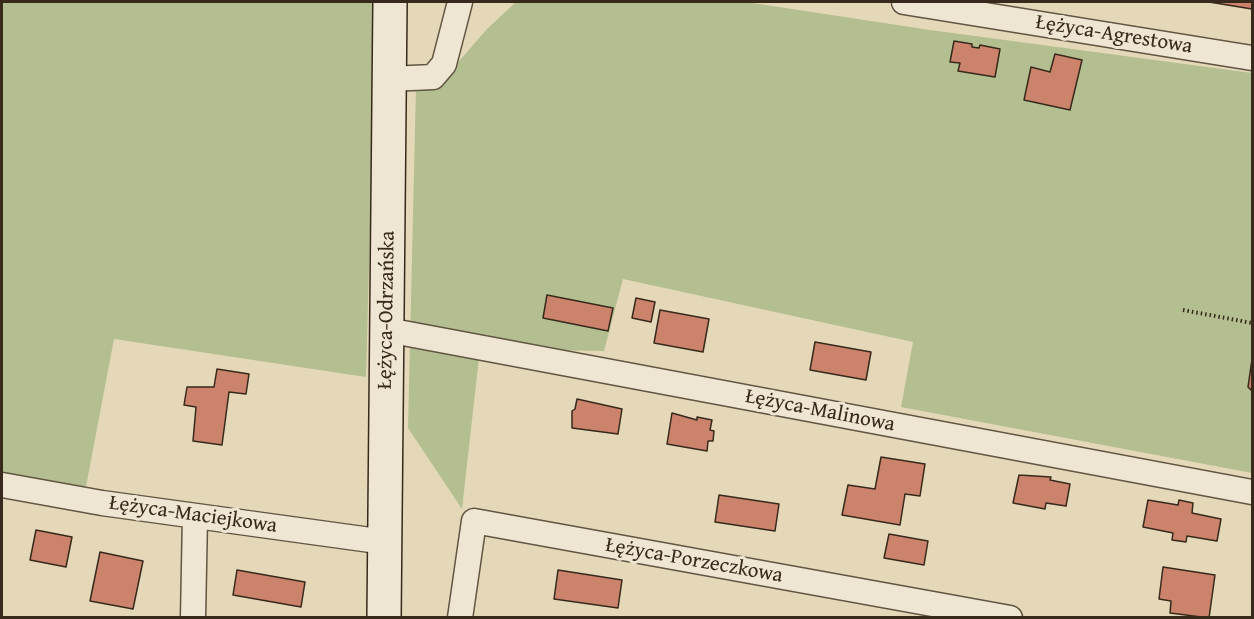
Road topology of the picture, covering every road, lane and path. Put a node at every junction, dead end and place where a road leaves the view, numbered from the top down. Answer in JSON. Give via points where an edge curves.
{"nodes":[{"id":1,"x":390,"y":2,"type":"edge"},
{"id":2,"x":460,"y":2,"type":"edge"},
{"id":3,"x":904,"y":2,"type":"edge"},
{"id":4,"x":1252,"y":58,"type":"edge"},
{"id":5,"x":389,"y":79,"type":"junction"},
{"id":6,"x":1183,"y":310,"type":"dead end"},
{"id":7,"x":1252,"y":323,"type":"edge"},
{"id":8,"x":387,"y":330,"type":"junction"},
{"id":9,"x":2,"y":484,"type":"edge"},
{"id":10,"x":1252,"y":492,"type":"edge"},
{"id":11,"x":195,"y":516,"type":"junction"},
{"id":12,"x":385,"y":542,"type":"junction"},
{"id":13,"x":193,"y":618,"type":"edge"},
{"id":14,"x":384,"y":618,"type":"edge"},
{"id":15,"x":460,"y":618,"type":"edge"},
{"id":16,"x":1010,"y":618,"type":"edge"}],
"edges":[{"from":1,"to":5,"type":"main road","name":"Łężyca-Odrzańska"},
{"from":2,"to":5,"type":"street","via":[[444,64],[434,77]]},
{"from":3,"to":4,"type":"street","name":"Łężyca-Agrestowa"},
{"from":5,"to":8,"type":"main road","name":"Łężyca-Odrzańska"},
{"from":6,"to":7,"type":"path"},
{"from":8,"to":10,"type":"street","name":"Łężyca-Malinowa"},
{"from":8,"to":12,"type":"main road","name":"Łężyca-Odrzańska"},
{"from":9,"to":11,"type":"street","name":"Łężyca-Maciejkowa"},
{"from":11,"to":12,"type":"street","name":"Łężyca-Maciejkowa"},
{"from":11,"to":13,"type":"street"},
{"from":12,"to":14,"type":"main road","name":"Łężyca-Odrzańska"},
{"from":15,"to":16,"type":"street","name":"Łężyca-Porzeczkowa","via":[[474,521]]}]}
